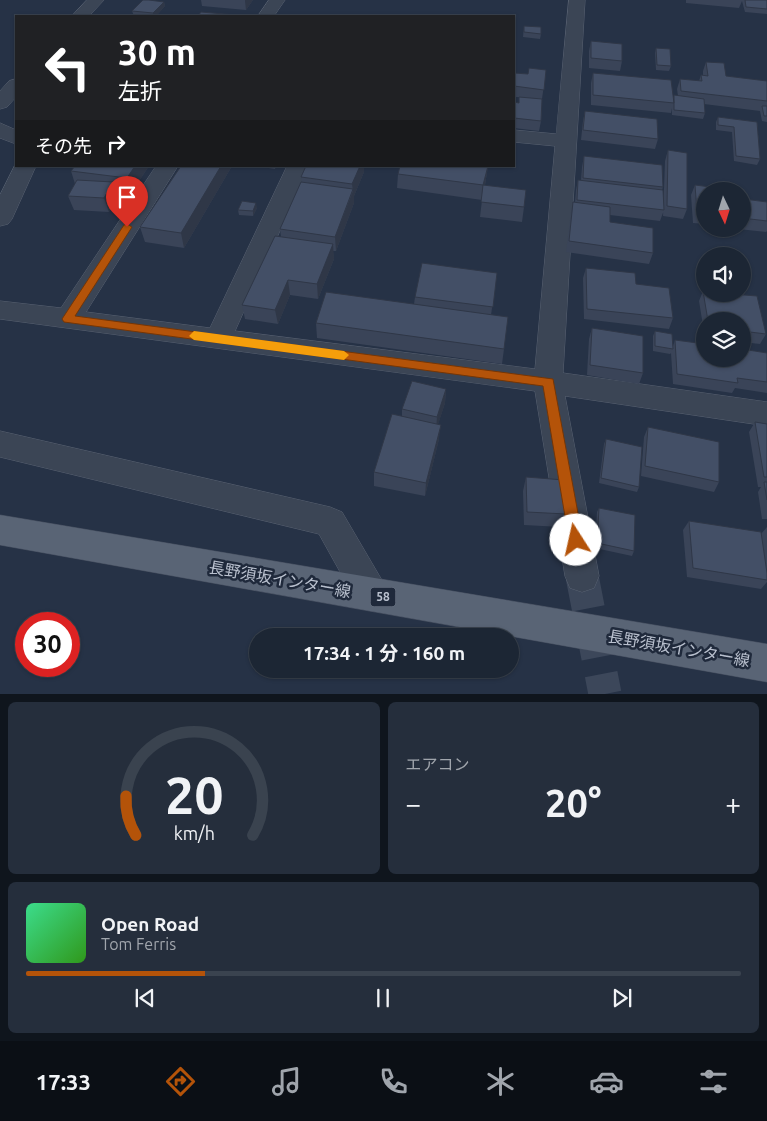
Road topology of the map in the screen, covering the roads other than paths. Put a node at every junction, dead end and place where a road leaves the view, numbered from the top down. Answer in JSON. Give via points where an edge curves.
{"nodes":[{"id":1,"x":96,"y":0,"type":"edge"},
{"id":2,"x":277,"y":0,"type":"edge"},
{"id":3,"x":577,"y":0,"type":"edge"},
{"id":4,"x":81,"y":15,"type":"edge"},
{"id":5,"x":267,"y":15,"type":"edge"},
{"id":6,"x":15,"y":85,"type":"edge"},
{"id":7,"x":0,"y":103,"type":"edge"},
{"id":8,"x":0,"y":129,"type":"edge"},
{"id":9,"x":515,"y":136,"type":"edge"},
{"id":10,"x":15,"y":137,"type":"edge"},
{"id":11,"x":566,"y":141,"type":"junction"},
{"id":12,"x":25,"y":167,"type":"edge"},
{"id":13,"x":166,"y":167,"type":"edge"},
{"id":14,"x":298,"y":167,"type":"edge"},
{"id":15,"x":0,"y":219,"type":"edge"},
{"id":16,"x":0,"y":310,"type":"edge"},
{"id":17,"x":68,"y":319,"type":"junction"},
{"id":18,"x":218,"y":339,"type":"junction"},
{"id":19,"x":548,"y":382,"type":"junction"},
{"id":20,"x":767,"y":414,"type":"edge"},
{"id":21,"x":0,"y":444,"type":"edge"},
{"id":22,"x":0,"y":530,"type":"edge"},
{"id":23,"x":582,"y":576,"type":"tunnel mouth"},
{"id":24,"x":371,"y":594,"type":"junction"},
{"id":25,"x":767,"y":663,"type":"edge"}],
"edges":[{"from":1,"to":4,"type":"street"},
{"from":2,"to":5,"type":"street"},
{"from":3,"to":11,"type":"street"},
{"from":6,"to":7,"type":"street"},
{"from":8,"to":10,"type":"street"},
{"from":9,"to":11,"type":"street"},
{"from":11,"to":19,"type":"street"},
{"from":12,"to":15,"type":"street"},
{"from":13,"to":17,"type":"street"},
{"from":14,"to":18,"type":"street"},
{"from":16,"to":17,"type":"street"},
{"from":17,"to":18,"type":"street"},
{"from":18,"to":19,"type":"street"},
{"from":19,"to":20,"type":"street"},
{"from":19,"to":23,"type":"street"},
{"from":21,"to":24,"type":"street","via":[[330,522]]},
{"from":22,"to":24,"type":"main road","name":"長野須坂インター線","number":"58"},
{"from":24,"to":25,"type":"main road","name":"長野須坂インター線","number":"58"}]}
